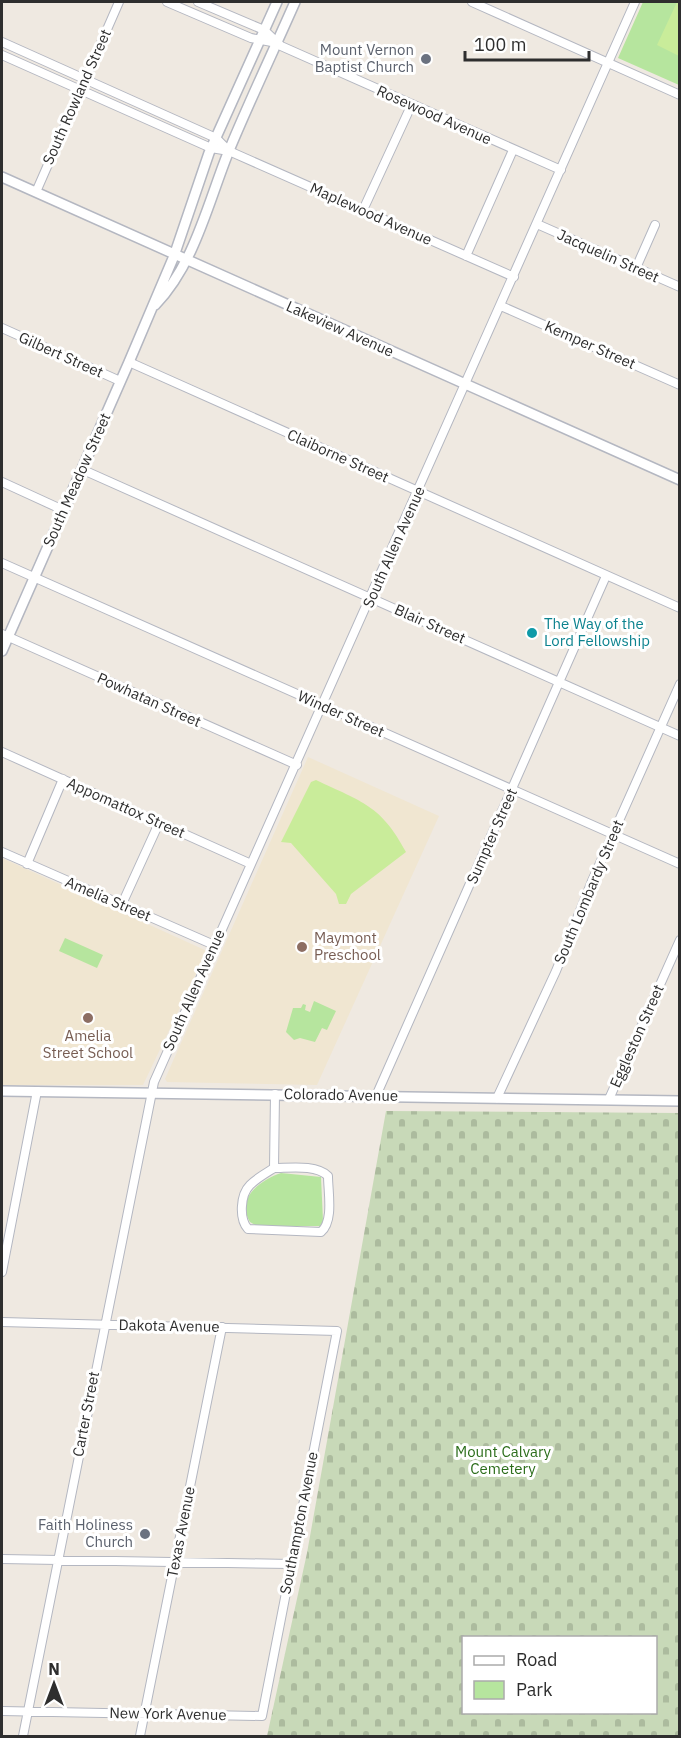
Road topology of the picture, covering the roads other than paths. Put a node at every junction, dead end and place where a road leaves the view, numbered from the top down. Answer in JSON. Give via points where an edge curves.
{"nodes":[{"id":1,"x":119,"y":2,"type":"edge"},
{"id":2,"x":167,"y":2,"type":"edge"},
{"id":3,"x":198,"y":2,"type":"edge"},
{"id":4,"x":277,"y":2,"type":"edge"},
{"id":5,"x":295,"y":2,"type":"edge"},
{"id":6,"x":472,"y":2,"type":"edge"},
{"id":7,"x":635,"y":2,"type":"edge"},
{"id":8,"x":264,"y":30,"type":"junction"},
{"id":9,"x":259,"y":40,"type":"junction"},
{"id":10,"x":2,"y":42,"type":"edge"},
{"id":11,"x":277,"y":43,"type":"junction"},
{"id":12,"x":2,"y":55,"type":"edge"},
{"id":13,"x":608,"y":63,"type":"junction"},
{"id":14,"x":85,"y":79,"type":"junction"},
{"id":15,"x":80,"y":90,"type":"junction"},
{"id":16,"x":680,"y":95,"type":"edge"},
{"id":17,"x":411,"y":106,"type":"junction"},
{"id":18,"x":216,"y":138,"type":"junction"},
{"id":19,"x":211,"y":148,"type":"junction"},
{"id":20,"x":513,"y":150,"type":"junction"},
{"id":21,"x":229,"y":151,"type":"junction"},
{"id":22,"x":561,"y":170,"type":"junction"},
{"id":23,"x":2,"y":177,"type":"edge"},
{"id":24,"x":36,"y":192,"type":"junction"},
{"id":25,"x":363,"y":210,"type":"junction"},
{"id":26,"x":537,"y":224,"type":"junction"},
{"id":27,"x":655,"y":225,"type":"dead end"},
{"id":28,"x":174,"y":256,"type":"junction"},
{"id":29,"x":466,"y":256,"type":"junction"},
{"id":30,"x":186,"y":261,"type":"junction"},
{"id":31,"x":636,"y":268,"type":"junction"},
{"id":32,"x":514,"y":277,"type":"junction"},
{"id":33,"x":680,"y":287,"type":"edge"},
{"id":34,"x":501,"y":306,"type":"junction"},
{"id":35,"x":151,"y":308,"type":"junction"},
{"id":36,"x":2,"y":328,"type":"edge"},
{"id":37,"x":129,"y":362,"type":"junction"},
{"id":38,"x":120,"y":381,"type":"junction"},
{"id":39,"x":466,"y":385,"type":"junction"},
{"id":40,"x":680,"y":385,"type":"edge"},
{"id":41,"x":81,"y":469,"type":"junction"},
{"id":42,"x":680,"y":480,"type":"edge"},
{"id":43,"x":2,"y":482,"type":"edge"},
{"id":44,"x":419,"y":492,"type":"junction"},
{"id":45,"x":63,"y":510,"type":"junction"},
{"id":46,"x":2,"y":563,"type":"edge"},
{"id":47,"x":606,"y":576,"type":"junction"},
{"id":48,"x":33,"y":578,"type":"junction"},
{"id":49,"x":372,"y":598,"type":"junction"},
{"id":50,"x":680,"y":608,"type":"edge"},
{"id":51,"x":5,"y":635,"type":"edge"},
{"id":52,"x":2,"y":651,"type":"edge"},
{"id":53,"x":560,"y":682,"type":"junction"},
{"id":54,"x":680,"y":684,"type":"edge"},
{"id":55,"x":324,"y":706,"type":"junction"},
{"id":56,"x":661,"y":727,"type":"junction"},
{"id":57,"x":680,"y":736,"type":"edge"},
{"id":58,"x":2,"y":752,"type":"edge"},
{"id":59,"x":297,"y":765,"type":"junction"},
{"id":60,"x":63,"y":779,"type":"junction"},
{"id":61,"x":513,"y":790,"type":"junction"},
{"id":62,"x":159,"y":823,"type":"junction"},
{"id":63,"x":613,"y":834,"type":"junction"},
{"id":64,"x":2,"y":852,"type":"edge"},
{"id":65,"x":27,"y":864,"type":"junction"},
{"id":66,"x":250,"y":864,"type":"junction"},
{"id":67,"x":680,"y":864,"type":"edge"},
{"id":68,"x":122,"y":904,"type":"junction"},
{"id":69,"x":680,"y":940,"type":"edge"},
{"id":70,"x":214,"y":945,"type":"junction"},
{"id":71,"x":2,"y":1091,"type":"edge"},
{"id":72,"x":37,"y":1091,"type":"junction"},
{"id":73,"x":152,"y":1092,"type":"junction"},
{"id":74,"x":275,"y":1094,"type":"junction"},
{"id":75,"x":376,"y":1096,"type":"junction"},
{"id":76,"x":496,"y":1098,"type":"junction"},
{"id":77,"x":609,"y":1099,"type":"junction"},
{"id":78,"x":680,"y":1101,"type":"edge"},
{"id":79,"x":273,"y":1168,"type":"junction"},
{"id":80,"x":4,"y":1249,"type":"edge"},
{"id":81,"x":2,"y":1272,"type":"edge"},
{"id":82,"x":2,"y":1322,"type":"edge"},
{"id":83,"x":104,"y":1324,"type":"junction"},
{"id":84,"x":222,"y":1327,"type":"junction"},
{"id":85,"x":337,"y":1331,"type":"joint"},
{"id":86,"x":2,"y":1559,"type":"edge"},
{"id":87,"x":58,"y":1559,"type":"junction"},
{"id":88,"x":175,"y":1561,"type":"junction"},
{"id":89,"x":290,"y":1564,"type":"junction"},
{"id":90,"x":2,"y":1711,"type":"edge"},
{"id":91,"x":28,"y":1711,"type":"junction"},
{"id":92,"x":145,"y":1714,"type":"junction"},
{"id":93,"x":262,"y":1716,"type":"joint"},
{"id":94,"x":23,"y":1737,"type":"edge"},
{"id":95,"x":140,"y":1737,"type":"edge"}],
"edges":[{"from":1,"to":14,"type":"street","name":"South Rowland Street"},
{"from":2,"to":9,"type":"street","name":"Rosewood Avenue"},
{"from":3,"to":8,"type":"street","name":"Rosewood Avenue"},
{"from":4,"to":8,"type":"street","name":"South Meadow Street"},
{"from":5,"to":11,"type":"street","name":"South Meadow Street"},
{"from":6,"to":13,"type":"street"},
{"from":7,"to":13,"type":"street","name":"South Allen Avenue"},
{"from":8,"to":9,"type":"street","name":"South Meadow Street"},
{"from":8,"to":11,"type":"street","name":"Rosewood Avenue"},
{"from":9,"to":11,"type":"street","name":"Rosewood Avenue"},
{"from":9,"to":18,"type":"street","name":"South Meadow Street"},
{"from":10,"to":14,"type":"street","name":"Maplewood Avenue"},
{"from":11,"to":17,"type":"street","name":"Rosewood Avenue"},
{"from":11,"to":21,"type":"street","name":"South Meadow Street"},
{"from":12,"to":15,"type":"street","name":"Maplewood Avenue"},
{"from":13,"to":16,"type":"street"},
{"from":13,"to":22,"type":"street","name":"South Allen Avenue"},
{"from":14,"to":15,"type":"street","name":"South Rowland Street"},
{"from":14,"to":18,"type":"street","name":"Maplewood Avenue"},
{"from":15,"to":19,"type":"street","name":"Maplewood Avenue"},
{"from":15,"to":24,"type":"street","name":"South Rowland Street"},
{"from":17,"to":20,"type":"street","name":"Rosewood Avenue"},
{"from":17,"to":25,"type":"street"},
{"from":18,"to":19,"type":"street","name":"South Meadow Street"},
{"from":18,"to":21,"type":"street","name":"Maplewood Avenue"},
{"from":19,"to":21,"type":"street","name":"Maplewood Avenue"},
{"from":19,"to":28,"type":"street","name":"South Meadow Street"},
{"from":20,"to":22,"type":"street","name":"Rosewood Avenue"},
{"from":20,"to":29,"type":"street"},
{"from":21,"to":25,"type":"street","name":"Maplewood Avenue"},
{"from":21,"to":30,"type":"street","name":"South Meadow Street"},
{"from":22,"to":26,"type":"street","name":"South Allen Avenue"},
{"from":23,"to":24,"type":"street","name":"Lakeview Avenue"},
{"from":24,"to":28,"type":"street","name":"Lakeview Avenue"},
{"from":25,"to":29,"type":"street","name":"Maplewood Avenue"},
{"from":26,"to":31,"type":"street","name":"Jacquelin Street"},
{"from":26,"to":32,"type":"street","name":"South Allen Avenue"},
{"from":27,"to":31,"type":"street"},
{"from":28,"to":30,"type":"street","name":"Lakeview Avenue"},
{"from":28,"to":35,"type":"street","name":"South Meadow Street"},
{"from":29,"to":32,"type":"street","name":"Maplewood Avenue"},
{"from":30,"to":35,"type":"street","name":"South Meadow Street","via":[[167,293]]},
{"from":30,"to":39,"type":"street","name":"Lakeview Avenue"},
{"from":31,"to":33,"type":"street","name":"Jacquelin Street"},
{"from":32,"to":34,"type":"street","name":"South Allen Avenue"},
{"from":34,"to":39,"type":"street","name":"South Allen Avenue"},
{"from":34,"to":40,"type":"street","name":"Kemper Street"},
{"from":35,"to":37,"type":"street","name":"South Meadow Street"},
{"from":36,"to":38,"type":"street","name":"Gilbert Street"},
{"from":37,"to":38,"type":"street","name":"South Meadow Street"},
{"from":37,"to":44,"type":"street","name":"Claiborne Street"},
{"from":38,"to":41,"type":"street","name":"South Meadow Street"},
{"from":39,"to":42,"type":"street","name":"Lakeview Avenue"},
{"from":39,"to":44,"type":"street","name":"South Allen Avenue"},
{"from":41,"to":45,"type":"street","name":"South Meadow Street"},
{"from":41,"to":49,"type":"street","name":"Blair Street"},
{"from":43,"to":45,"type":"street"},
{"from":44,"to":47,"type":"street","name":"Claiborne Street"},
{"from":44,"to":49,"type":"street","name":"South Allen Avenue"},
{"from":45,"to":48,"type":"street","name":"South Meadow Street"},
{"from":46,"to":48,"type":"street","name":"Winder Street"},
{"from":47,"to":50,"type":"street","name":"Claiborne Street"},
{"from":47,"to":53,"type":"street","name":"Sumpter Street"},
{"from":48,"to":51,"type":"street","name":"South Meadow Street"},
{"from":48,"to":55,"type":"street","name":"Winder Street"},
{"from":49,"to":53,"type":"street","name":"Blair Street"},
{"from":49,"to":55,"type":"street","name":"South Allen Avenue"},
{"from":51,"to":52,"type":"street","name":"South Meadow Street"},
{"from":51,"to":59,"type":"street","name":"Powhatan Street"},
{"from":53,"to":56,"type":"street","name":"Blair Street"},
{"from":53,"to":61,"type":"street","name":"Sumpter Street"},
{"from":54,"to":56,"type":"street","name":"South Lombardy Street"},
{"from":55,"to":59,"type":"street","name":"South Allen Avenue"},
{"from":55,"to":61,"type":"street","name":"Winder Street"},
{"from":56,"to":57,"type":"street","name":"Blair Street"},
{"from":56,"to":63,"type":"street","name":"South Lombardy Street"},
{"from":58,"to":60,"type":"street","name":"Appomattox Street"},
{"from":59,"to":66,"type":"street","name":"South Allen Avenue"},
{"from":60,"to":62,"type":"street","name":"Appomattox Street"},
{"from":60,"to":65,"type":"street"},
{"from":61,"to":63,"type":"street","name":"Winder Street"},
{"from":61,"to":75,"type":"street","name":"Sumpter Street"},
{"from":62,"to":66,"type":"street","name":"Appomattox Street"},
{"from":62,"to":68,"type":"street"},
{"from":63,"to":67,"type":"street","name":"Winder Street"},
{"from":63,"to":76,"type":"street","name":"South Lombardy Street","via":[[556,971]]},
{"from":64,"to":65,"type":"street","name":"Amelia Street"},
{"from":65,"to":68,"type":"street","name":"Amelia Street"},
{"from":66,"to":70,"type":"street","name":"South Allen Avenue"},
{"from":68,"to":70,"type":"street","name":"Amelia Street"},
{"from":69,"to":77,"type":"street","name":"Eggleston Street"},
{"from":70,"to":73,"type":"street","name":"South Allen Avenue"},
{"from":71,"to":72,"type":"street","name":"Colorado Avenue"},
{"from":72,"to":73,"type":"street","name":"Colorado Avenue"},
{"from":72,"to":80,"type":"street"},
{"from":73,"to":74,"type":"street","name":"Colorado Avenue"},
{"from":73,"to":83,"type":"street","name":"Carter Street"},
{"from":74,"to":75,"type":"street","name":"Colorado Avenue"},
{"from":74,"to":79,"type":"street"},
{"from":75,"to":76,"type":"street","name":"Colorado Avenue"},
{"from":76,"to":77,"type":"street","name":"Colorado Avenue"},
{"from":77,"to":78,"type":"street","name":"Colorado Avenue"},
{"from":79,"to":79,"type":"street","via":[[249,1186],[243,1204],[243,1224],[248,1230],[321,1232],[326,1228],[328,1176],[322,1170]]},
{"from":80,"to":81,"type":"street"},
{"from":82,"to":83,"type":"street","name":"Dakota Avenue"},
{"from":83,"to":84,"type":"street","name":"Dakota Avenue"},
{"from":83,"to":87,"type":"street","name":"Carter Street"},
{"from":84,"to":85,"type":"street","name":"Dakota Avenue"},
{"from":84,"to":88,"type":"street","name":"Texas Avenue"},
{"from":85,"to":89,"type":"street","name":"Southampton Avenue"},
{"from":86,"to":87,"type":"street"},
{"from":87,"to":88,"type":"street"},
{"from":87,"to":91,"type":"street","name":"Carter Street"},
{"from":88,"to":89,"type":"street"},
{"from":88,"to":92,"type":"street","name":"Texas Avenue"},
{"from":89,"to":93,"type":"street","name":"Southampton Avenue"},
{"from":90,"to":91,"type":"street","name":"New York Avenue"},
{"from":91,"to":92,"type":"street","name":"New York Avenue"},
{"from":91,"to":94,"type":"street","name":"Carter Street"},
{"from":92,"to":93,"type":"street","name":"New York Avenue"},
{"from":92,"to":95,"type":"street","name":"Texas Avenue"}]}
